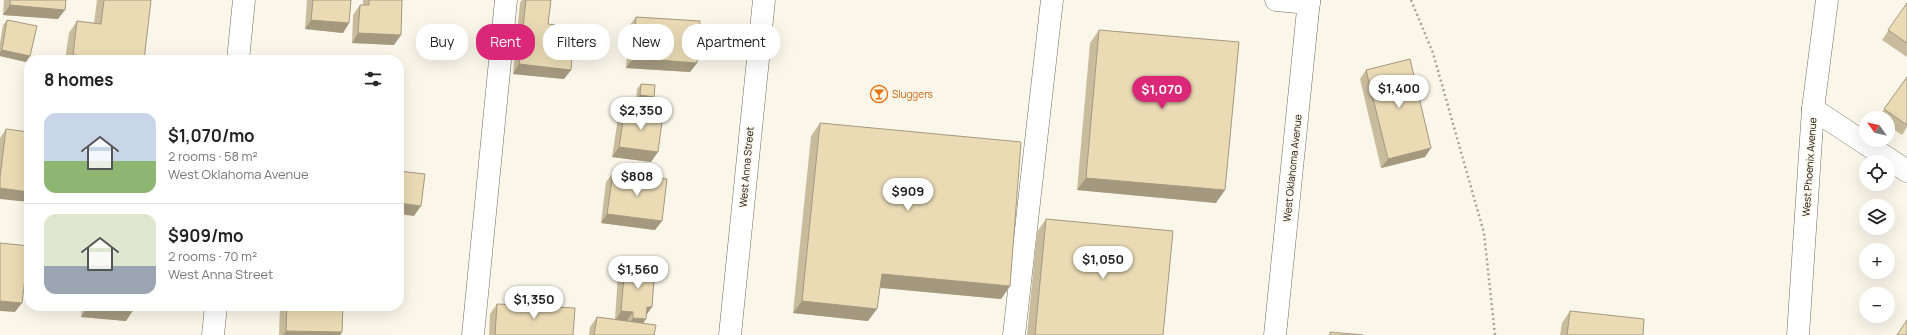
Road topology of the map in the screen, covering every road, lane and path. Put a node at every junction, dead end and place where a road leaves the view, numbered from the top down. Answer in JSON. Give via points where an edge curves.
{"nodes":[{"id":1,"x":244,"y":0,"type":"edge"},
{"id":2,"x":506,"y":0,"type":"edge"},
{"id":3,"x":764,"y":0,"type":"edge"},
{"id":4,"x":1052,"y":0,"type":"edge"},
{"id":5,"x":1276,"y":0,"type":"edge"},
{"id":6,"x":1411,"y":0,"type":"edge"},
{"id":7,"x":1827,"y":0,"type":"edge"},
{"id":8,"x":1309,"y":1,"type":"edge"},
{"id":9,"x":238,"y":55,"type":"edge"},
{"id":10,"x":1813,"y":109,"type":"junction"},
{"id":11,"x":1907,"y":171,"type":"edge"},
{"id":12,"x":215,"y":311,"type":"edge"},
{"id":13,"x":213,"y":335,"type":"edge"},
{"id":14,"x":473,"y":335,"type":"edge"},
{"id":15,"x":730,"y":335,"type":"edge"},
{"id":16,"x":1014,"y":335,"type":"edge"},
{"id":17,"x":1275,"y":335,"type":"edge"},
{"id":18,"x":1495,"y":335,"type":"edge"},
{"id":19,"x":1798,"y":335,"type":"edge"}],
"edges":[{"from":1,"to":9,"type":"street"},
{"from":2,"to":14,"type":"street"},
{"from":3,"to":15,"type":"street","name":"West Anna Street"},
{"from":4,"to":16,"type":"street"},
{"from":5,"to":8,"type":"street"},
{"from":6,"to":18,"type":"path","via":[[1433,53],[1484,233]]},
{"from":7,"to":10,"type":"street","name":"West Phoenix Avenue"},
{"from":8,"to":17,"type":"street","name":"West Oklahoma Avenue"},
{"from":10,"to":11,"type":"street"},
{"from":10,"to":19,"type":"street","name":"West Phoenix Avenue"},
{"from":12,"to":13,"type":"street"}]}
